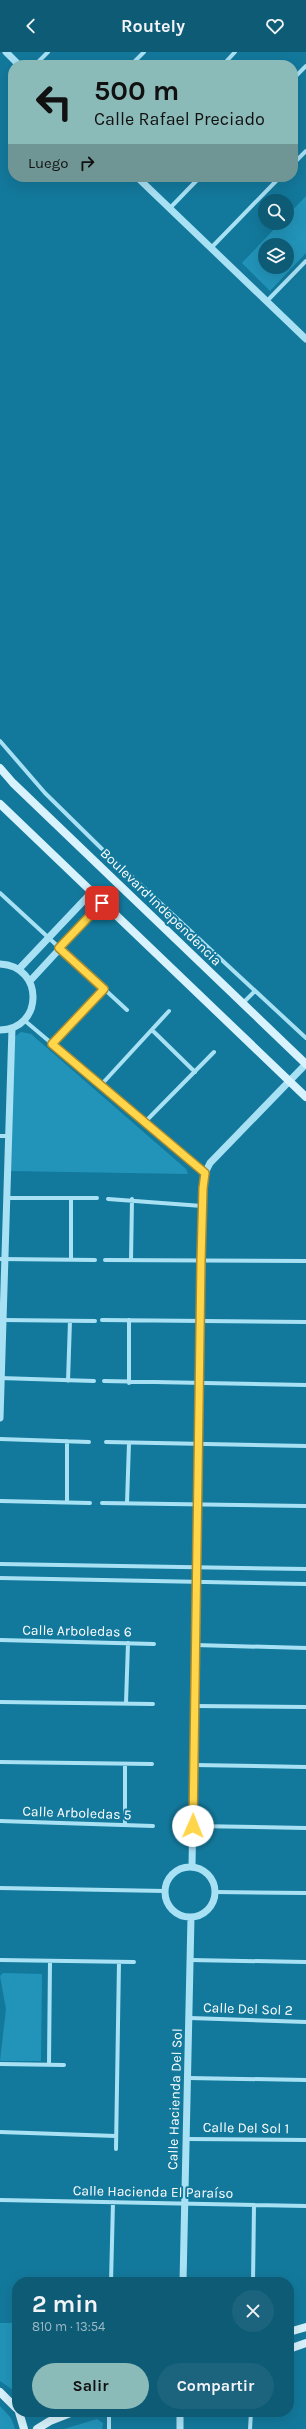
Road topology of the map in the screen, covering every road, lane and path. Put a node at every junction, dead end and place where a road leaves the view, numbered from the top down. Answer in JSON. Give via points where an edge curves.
{"nodes":[{"id":1,"x":6,"y":52,"type":"edge"},
{"id":2,"x":48,"y":52,"type":"edge"},
{"id":3,"x":144,"y":52,"type":"edge"},
{"id":4,"x":235,"y":52,"type":"edge"},
{"id":5,"x":14,"y":60,"type":"edge"},
{"id":6,"x":40,"y":60,"type":"edge"},
{"id":7,"x":136,"y":60,"type":"edge"},
{"id":8,"x":228,"y":60,"type":"edge"},
{"id":9,"x":306,"y":66,"type":"edge"},
{"id":10,"x":298,"y":74,"type":"edge"},
{"id":11,"x":306,"y":151,"type":"edge"},
{"id":12,"x":298,"y":159,"type":"edge"},
{"id":13,"x":142,"y":182,"type":"edge"},
{"id":14,"x":195,"y":182,"type":"edge"},
{"id":15,"x":275,"y":182,"type":"edge"},
{"id":16,"x":170,"y":208,"type":"junction"},
{"id":17,"x":211,"y":248,"type":"junction"},
{"id":18,"x":306,"y":261,"type":"edge"},
{"id":19,"x":267,"y":301,"type":"junction"},
{"id":20,"x":306,"y":339,"type":"edge"},
{"id":21,"x":0,"y":741,"type":"edge"},
{"id":22,"x":0,"y":768,"type":"edge"},
{"id":23,"x":0,"y":804,"type":"edge"},
{"id":24,"x":91,"y":893,"type":"junction"},
{"id":25,"x":0,"y":894,"type":"edge"},
{"id":26,"x":102,"y":903,"type":"junction"},
{"id":27,"x":48,"y":937,"type":"junction"},
{"id":28,"x":59,"y":948,"type":"junction"},
{"id":29,"x":0,"y":964,"type":"edge"},
{"id":30,"x":19,"y":969,"type":"junction"},
{"id":31,"x":30,"y":981,"type":"junction"},
{"id":32,"x":104,"y":989,"type":"junction"},
{"id":33,"x":255,"y":991,"type":"junction"},
{"id":34,"x":242,"y":1003,"type":"junction"},
{"id":35,"x":127,"y":1010,"type":"dead end"},
{"id":36,"x":169,"y":1011,"type":"dead end"},
{"id":37,"x":24,"y":1020,"type":"junction"},
{"id":38,"x":12,"y":1028,"type":"junction"},
{"id":39,"x":0,"y":1030,"type":"edge"},
{"id":40,"x":152,"y":1030,"type":"junction"},
{"id":41,"x":306,"y":1038,"type":"edge"},
{"id":42,"x":52,"y":1044,"type":"junction"},
{"id":43,"x":214,"y":1052,"type":"dead end"},
{"id":44,"x":306,"y":1064,"type":"edge"},
{"id":45,"x":195,"y":1072,"type":"junction"},
{"id":46,"x":289,"y":1081,"type":"junction"},
{"id":47,"x":101,"y":1085,"type":"junction"},
{"id":48,"x":306,"y":1097,"type":"edge"},
{"id":49,"x":145,"y":1122,"type":"junction"},
{"id":50,"x":0,"y":1136,"type":"edge"},
{"id":51,"x":8,"y":1136,"type":"junction"},
{"id":52,"x":205,"y":1173,"type":"junction"},
{"id":53,"x":6,"y":1198,"type":"junction"},
{"id":54,"x":71,"y":1198,"type":"junction"},
{"id":55,"x":97,"y":1198,"type":"dead end"},
{"id":56,"x":108,"y":1199,"type":"dead end"},
{"id":57,"x":132,"y":1199,"type":"junction"},
{"id":58,"x":202,"y":1206,"type":"junction"},
{"id":59,"x":2,"y":1259,"type":"edge"},
{"id":60,"x":71,"y":1260,"type":"junction"},
{"id":61,"x":96,"y":1260,"type":"dead end"},
{"id":62,"x":105,"y":1260,"type":"dead end"},
{"id":63,"x":131,"y":1260,"type":"junction"},
{"id":64,"x":201,"y":1261,"type":"junction"},
{"id":65,"x":306,"y":1261,"type":"edge"},
{"id":66,"x":3,"y":1320,"type":"junction"},
{"id":67,"x":102,"y":1320,"type":"dead end"},
{"id":68,"x":129,"y":1320,"type":"junction"},
{"id":69,"x":201,"y":1320,"type":"junction"},
{"id":70,"x":70,"y":1321,"type":"junction"},
{"id":71,"x":95,"y":1321,"type":"dead end"},
{"id":72,"x":306,"y":1322,"type":"edge"},
{"id":73,"x":1,"y":1378,"type":"edge"},
{"id":74,"x":68,"y":1381,"type":"junction"},
{"id":75,"x":94,"y":1381,"type":"dead end"},
{"id":76,"x":104,"y":1381,"type":"dead end"},
{"id":77,"x":129,"y":1383,"type":"junction"},
{"id":78,"x":200,"y":1384,"type":"junction"},
{"id":79,"x":306,"y":1385,"type":"edge"},
{"id":80,"x":0,"y":1418,"type":"edge"},
{"id":81,"x":0,"y":1439,"type":"edge"},
{"id":82,"x":67,"y":1441,"type":"junction"},
{"id":83,"x":89,"y":1442,"type":"dead end"},
{"id":84,"x":106,"y":1442,"type":"dead end"},
{"id":85,"x":128,"y":1443,"type":"junction"},
{"id":86,"x":198,"y":1444,"type":"junction"},
{"id":87,"x":306,"y":1446,"type":"edge"},
{"id":88,"x":0,"y":1500,"type":"edge"},
{"id":89,"x":66,"y":1502,"type":"junction"},
{"id":90,"x":90,"y":1503,"type":"dead end"},
{"id":91,"x":102,"y":1503,"type":"dead end"},
{"id":92,"x":127,"y":1503,"type":"junction"},
{"id":93,"x":197,"y":1504,"type":"junction"},
{"id":94,"x":306,"y":1506,"type":"edge"},
{"id":95,"x":0,"y":1564,"type":"edge"},
{"id":96,"x":195,"y":1568,"type":"junction"},
{"id":97,"x":306,"y":1569,"type":"edge"},
{"id":98,"x":0,"y":1578,"type":"edge"},
{"id":99,"x":195,"y":1583,"type":"junction"},
{"id":100,"x":306,"y":1584,"type":"edge"},
{"id":101,"x":0,"y":1640,"type":"edge"},
{"id":102,"x":128,"y":1643,"type":"junction"},
{"id":103,"x":154,"y":1644,"type":"dead end"},
{"id":104,"x":194,"y":1645,"type":"junction"},
{"id":105,"x":306,"y":1648,"type":"edge"},
{"id":106,"x":0,"y":1702,"type":"edge"},
{"id":107,"x":126,"y":1703,"type":"junction"},
{"id":108,"x":153,"y":1704,"type":"dead end"},
{"id":109,"x":194,"y":1706,"type":"junction"},
{"id":110,"x":306,"y":1707,"type":"edge"},
{"id":111,"x":0,"y":1762,"type":"edge"},
{"id":112,"x":125,"y":1764,"type":"junction"},
{"id":113,"x":152,"y":1764,"type":"dead end"},
{"id":114,"x":194,"y":1764,"type":"junction"},
{"id":115,"x":306,"y":1767,"type":"edge"},
{"id":116,"x":0,"y":1821,"type":"edge"},
{"id":117,"x":125,"y":1825,"type":"junction"},
{"id":118,"x":153,"y":1826,"type":"dead end"},
{"id":119,"x":193,"y":1826,"type":"junction"},
{"id":120,"x":306,"y":1828,"type":"edge"},
{"id":121,"x":192,"y":1867,"type":"junction"},
{"id":122,"x":0,"y":1888,"type":"edge"},
{"id":123,"x":165,"y":1891,"type":"junction"},
{"id":124,"x":215,"y":1892,"type":"junction"},
{"id":125,"x":306,"y":1893,"type":"edge"},
{"id":126,"x":191,"y":1917,"type":"junction"},
{"id":127,"x":0,"y":1960,"type":"edge"},
{"id":128,"x":50,"y":1960,"type":"junction"},
{"id":129,"x":190,"y":1960,"type":"junction"},
{"id":130,"x":119,"y":1962,"type":"junction"},
{"id":131,"x":134,"y":1962,"type":"dead end"},
{"id":132,"x":306,"y":1962,"type":"edge"},
{"id":133,"x":190,"y":2018,"type":"junction"},
{"id":134,"x":306,"y":2022,"type":"edge"},
{"id":135,"x":0,"y":2064,"type":"edge"},
{"id":136,"x":49,"y":2064,"type":"junction"},
{"id":137,"x":64,"y":2065,"type":"dead end"},
{"id":138,"x":188,"y":2078,"type":"junction"},
{"id":139,"x":306,"y":2080,"type":"edge"},
{"id":140,"x":0,"y":2132,"type":"edge"},
{"id":141,"x":116,"y":2136,"type":"junction"},
{"id":142,"x":187,"y":2139,"type":"junction"},
{"id":143,"x":306,"y":2140,"type":"edge"},
{"id":144,"x":116,"y":2149,"type":"dead end"},
{"id":145,"x":0,"y":2200,"type":"edge"},
{"id":146,"x":113,"y":2202,"type":"junction"},
{"id":147,"x":185,"y":2203,"type":"junction"},
{"id":148,"x":254,"y":2205,"type":"junction"},
{"id":149,"x":306,"y":2206,"type":"edge"},
{"id":150,"x":111,"y":2277,"type":"edge"},
{"id":151,"x":183,"y":2277,"type":"edge"},
{"id":152,"x":254,"y":2277,"type":"edge"},
{"id":153,"x":306,"y":2327,"type":"edge"},
{"id":154,"x":294,"y":2331,"type":"edge"},
{"id":155,"x":306,"y":2343,"type":"edge"},
{"id":156,"x":294,"y":2347,"type":"edge"},
{"id":157,"x":0,"y":2392,"type":"edge"},
{"id":158,"x":12,"y":2400,"type":"edge"},
{"id":159,"x":20,"y":2417,"type":"edge"},
{"id":160,"x":60,"y":2417,"type":"edge"},
{"id":161,"x":110,"y":2417,"type":"edge"},
{"id":162,"x":180,"y":2417,"type":"edge"},
{"id":163,"x":250,"y":2417,"type":"edge"},
{"id":164,"x":24,"y":2429,"type":"edge"},
{"id":165,"x":37,"y":2429,"type":"edge"},
{"id":166,"x":109,"y":2429,"type":"edge"},
{"id":167,"x":180,"y":2429,"type":"edge"},
{"id":168,"x":250,"y":2429,"type":"edge"}],
"edges":[{"from":1,"to":5,"type":"street"},
{"from":2,"to":6,"type":"street"},
{"from":3,"to":7,"type":"street"},
{"from":4,"to":8,"type":"street"},
{"from":9,"to":10,"type":"street"},
{"from":11,"to":12,"type":"street"},
{"from":13,"to":16,"type":"street"},
{"from":14,"to":16,"type":"street"},
{"from":15,"to":17,"type":"street"},
{"from":16,"to":17,"type":"street"},
{"from":17,"to":19,"type":"street"},
{"from":18,"to":19,"type":"street"},
{"from":19,"to":20,"type":"street"},
{"from":21,"to":33,"type":"street","via":[[56,804]]},
{"from":22,"to":34,"type":"main road","name":"Boulevard Independencia"},
{"from":23,"to":24,"type":"main road"},
{"from":24,"to":26,"type":"main road"},
{"from":24,"to":27,"type":"street"},
{"from":25,"to":27,"type":"street"},
{"from":26,"to":28,"type":"street"},
{"from":26,"to":46,"type":"main road"},
{"from":27,"to":28,"type":"street"},
{"from":27,"to":30,"type":"street"},
{"from":28,"to":31,"type":"street"},
{"from":28,"to":32,"type":"street"},
{"from":29,"to":30,"type":"street"},
{"from":30,"to":31,"type":"street"},
{"from":31,"to":37,"type":"street","via":[[34,998]]},
{"from":32,"to":35,"type":"street"},
{"from":32,"to":42,"type":"street"},
{"from":33,"to":34,"type":"street"},
{"from":33,"to":41,"type":"street"},
{"from":34,"to":44,"type":"main road","name":"Boulevard Independencia"},
{"from":36,"to":40,"type":"street"},
{"from":37,"to":38,"type":"street"},
{"from":37,"to":42,"type":"street"},
{"from":38,"to":39,"type":"street"},
{"from":38,"to":51,"type":"street"},
{"from":40,"to":45,"type":"street"},
{"from":40,"to":47,"type":"street"},
{"from":42,"to":47,"type":"street"},
{"from":43,"to":45,"type":"street"},
{"from":44,"to":46,"type":"street"},
{"from":45,"to":49,"type":"street"},
{"from":46,"to":48,"type":"main road"},
{"from":46,"to":52,"type":"street","via":[[218,1155]]},
{"from":47,"to":49,"type":"street"},
{"from":49,"to":52,"type":"street"},
{"from":50,"to":51,"type":"street"},
{"from":51,"to":53,"type":"street"},
{"from":52,"to":58,"type":"street"},
{"from":53,"to":54,"type":"street"},
{"from":53,"to":59,"type":"street"},
{"from":54,"to":55,"type":"street"},
{"from":54,"to":60,"type":"street"},
{"from":56,"to":57,"type":"street"},
{"from":57,"to":58,"type":"street"},
{"from":57,"to":63,"type":"street"},
{"from":58,"to":64,"type":"street"},
{"from":59,"to":60,"type":"street"},
{"from":59,"to":66,"type":"street"},
{"from":60,"to":61,"type":"street"},
{"from":62,"to":63,"type":"street"},
{"from":63,"to":64,"type":"street"},
{"from":64,"to":65,"type":"street"},
{"from":64,"to":69,"type":"street"},
{"from":66,"to":70,"type":"street"},
{"from":66,"to":73,"type":"street"},
{"from":67,"to":68,"type":"street"},
{"from":68,"to":69,"type":"street"},
{"from":68,"to":77,"type":"street"},
{"from":69,"to":72,"type":"street"},
{"from":69,"to":78,"type":"street"},
{"from":70,"to":71,"type":"street"},
{"from":70,"to":74,"type":"street"},
{"from":73,"to":74,"type":"street"},
{"from":73,"to":80,"type":"street"},
{"from":74,"to":75,"type":"street"},
{"from":76,"to":77,"type":"street"},
{"from":77,"to":78,"type":"street"},
{"from":78,"to":79,"type":"street"},
{"from":78,"to":86,"type":"street"},
{"from":81,"to":82,"type":"street"},
{"from":82,"to":83,"type":"street"},
{"from":82,"to":89,"type":"street"},
{"from":84,"to":85,"type":"street"},
{"from":85,"to":86,"type":"street"},
{"from":85,"to":92,"type":"street"},
{"from":86,"to":87,"type":"street"},
{"from":86,"to":93,"type":"street"},
{"from":88,"to":89,"type":"street"},
{"from":89,"to":90,"type":"street"},
{"from":91,"to":92,"type":"street"},
{"from":92,"to":93,"type":"street"},
{"from":93,"to":94,"type":"street"},
{"from":93,"to":96,"type":"street"},
{"from":95,"to":96,"type":"street"},
{"from":96,"to":97,"type":"street"},
{"from":96,"to":99,"type":"street"},
{"from":98,"to":99,"type":"street"},
{"from":99,"to":100,"type":"street"},
{"from":99,"to":104,"type":"street"},
{"from":101,"to":102,"type":"street","name":"Calle Arboledas 6"},
{"from":102,"to":103,"type":"street","name":"Calle Arboledas 6"},
{"from":102,"to":107,"type":"street"},
{"from":104,"to":105,"type":"street"},
{"from":104,"to":109,"type":"street"},
{"from":106,"to":107,"type":"street"},
{"from":107,"to":108,"type":"street"},
{"from":109,"to":110,"type":"street"},
{"from":109,"to":114,"type":"street"},
{"from":111,"to":112,"type":"street"},
{"from":112,"to":113,"type":"street"},
{"from":112,"to":117,"type":"street"},
{"from":114,"to":115,"type":"street"},
{"from":114,"to":119,"type":"street"},
{"from":116,"to":117,"type":"street","name":"Calle Arboledas 5"},
{"from":117,"to":118,"type":"street","name":"Calle Arboledas 5"},
{"from":119,"to":120,"type":"street"},
{"from":119,"to":121,"type":"street"},
{"from":121,"to":123,"type":"street","via":[[182,1868],[173,1873],[167,1881]]},
{"from":121,"to":124,"type":"street","via":[[208,1875]]},
{"from":122,"to":123,"type":"street"},
{"from":123,"to":126,"type":"street","via":[[166,1901],[172,1910]]},
{"from":124,"to":125,"type":"street"},
{"from":124,"to":126,"type":"street","via":[[208,1909],[200,1915]]},
{"from":126,"to":129,"type":"street","name":"Calle Hacienda Del Sol"},
{"from":127,"to":128,"type":"street"},
{"from":128,"to":130,"type":"street"},
{"from":128,"to":136,"type":"street"},
{"from":129,"to":132,"type":"street"},
{"from":129,"to":133,"type":"street","name":"Calle Hacienda Del Sol"},
{"from":130,"to":131,"type":"street"},
{"from":130,"to":141,"type":"street"},
{"from":133,"to":134,"type":"street","name":"Calle Del Sol 2"},
{"from":133,"to":138,"type":"street","name":"Calle Hacienda Del Sol"},
{"from":135,"to":136,"type":"street"},
{"from":136,"to":137,"type":"street"},
{"from":138,"to":139,"type":"street"},
{"from":138,"to":142,"type":"street","name":"Calle Hacienda Del Sol"},
{"from":140,"to":141,"type":"street"},
{"from":141,"to":144,"type":"street"},
{"from":142,"to":143,"type":"street","name":"Calle Del Sol 1"},
{"from":142,"to":147,"type":"street","name":"Calle Hacienda Del Sol"},
{"from":145,"to":146,"type":"street","name":"Calle Hacienda El Paraíso"},
{"from":146,"to":147,"type":"street","name":"Calle Hacienda El Paraíso"},
{"from":146,"to":150,"type":"street"},
{"from":147,"to":148,"type":"street","name":"Calle Hacienda El Paraíso"},
{"from":147,"to":151,"type":"street","name":"Calle Hacienda Del Sol"},
{"from":148,"to":149,"type":"street","name":"Calle Hacienda El Paraíso"},
{"from":148,"to":152,"type":"street"},
{"from":153,"to":154,"type":"main road"},
{"from":155,"to":156,"type":"main road"},
{"from":157,"to":158,"type":"main road"},
{"from":159,"to":164,"type":"main road"},
{"from":160,"to":165,"type":"main road"},
{"from":161,"to":166,"type":"street"},
{"from":162,"to":167,"type":"street"},
{"from":163,"to":168,"type":"street"}]}
